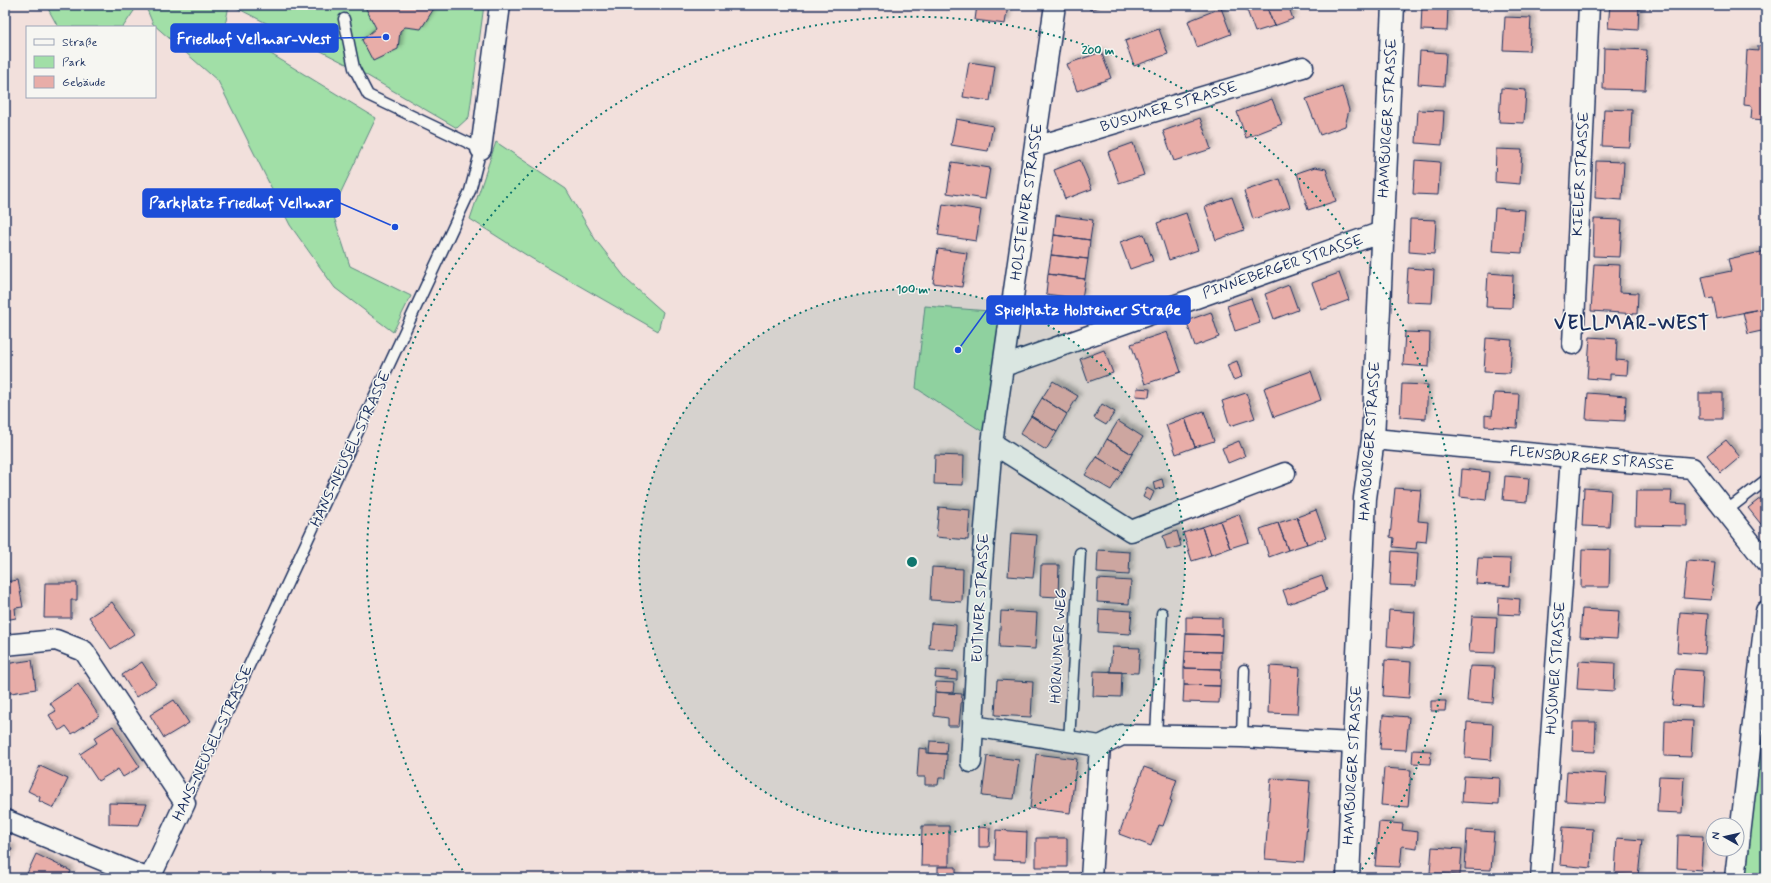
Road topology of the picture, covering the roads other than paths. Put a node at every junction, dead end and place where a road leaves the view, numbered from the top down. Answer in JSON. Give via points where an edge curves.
{"nodes":[{"id":1,"x":500,"y":5,"type":"edge"},
{"id":2,"x":1055,"y":5,"type":"edge"},
{"id":3,"x":1394,"y":5,"type":"edge"},
{"id":4,"x":1589,"y":5,"type":"edge"},
{"id":5,"x":344,"y":19,"type":"dead end"},
{"id":6,"x":1303,"y":67,"type":"dead end"},
{"id":7,"x":1035,"y":147,"type":"junction"},
{"id":8,"x":481,"y":149,"type":"junction"},
{"id":9,"x":1382,"y":232,"type":"junction"},
{"id":10,"x":1573,"y":344,"type":"dead end"},
{"id":11,"x":1004,"y":366,"type":"junction"},
{"id":12,"x":1373,"y":439,"type":"junction"},
{"id":13,"x":992,"y":443,"type":"junction"},
{"id":14,"x":1571,"y":457,"type":"junction"},
{"id":15,"x":989,"y":470,"type":"joint"},
{"id":16,"x":1285,"y":473,"type":"dead end"},
{"id":17,"x":1766,"y":480,"type":"edge"},
{"id":18,"x":1726,"y":511,"type":"junction"},
{"id":19,"x":1080,"y":553,"type":"dead end"},
{"id":20,"x":1766,"y":562,"type":"edge"},
{"id":21,"x":1766,"y":611,"type":"edge"},
{"id":22,"x":1162,"y":613,"type":"dead end"},
{"id":23,"x":5,"y":645,"type":"edge"},
{"id":24,"x":1244,"y":670,"type":"dead end"},
{"id":25,"x":973,"y":726,"type":"junction"},
{"id":26,"x":1156,"y":736,"type":"junction"},
{"id":27,"x":1242,"y":737,"type":"junction"},
{"id":28,"x":1069,"y":741,"type":"junction"},
{"id":29,"x":1353,"y":743,"type":"junction"},
{"id":30,"x":1100,"y":746,"type":"junction"},
{"id":31,"x":971,"y":762,"type":"dead end"},
{"id":32,"x":185,"y":802,"type":"junction"},
{"id":33,"x":5,"y":820,"type":"edge"},
{"id":34,"x":146,"y":878,"type":"edge"},
{"id":35,"x":150,"y":878,"type":"edge"},
{"id":36,"x":1091,"y":878,"type":"edge"},
{"id":37,"x":1348,"y":878,"type":"edge"},
{"id":38,"x":1541,"y":878,"type":"edge"},
{"id":39,"x":1735,"y":878,"type":"edge"}],
"edges":[{"from":1,"to":8,"type":"street","name":"HANS-NEUSEL-STRASSE"},
{"from":2,"to":7,"type":"street","name":"HOLSTEINER STRASSE"},
{"from":3,"to":9,"type":"street","name":"HAMBURGER STRASSE"},
{"from":4,"to":10,"type":"street","name":"KIELER STRASSE"},
{"from":5,"to":8,"type":"lane","via":[[354,68],[368,95]]},
{"from":6,"to":7,"type":"street","name":"BÜSUMER STRASSE"},
{"from":7,"to":11,"type":"street","name":"HOLSTEINER STRASSE"},
{"from":8,"to":32,"type":"lane","name":"HANS-NEUSEL-STRASSE","via":[[464,205]]},
{"from":9,"to":11,"type":"street","name":"PINNEBERGER STRASSE"},
{"from":9,"to":12,"type":"street","name":"HAMBURGER STRASSE"},
{"from":11,"to":13,"type":"street","name":"HOLSTEINER STRASSE"},
{"from":12,"to":14,"type":"street","name":"FLENSBURGER STRASSE"},
{"from":12,"to":29,"type":"street","name":"HAMBURGER STRASSE","via":[[1366,498]]},
{"from":13,"to":15,"type":"street","name":"HOLSTEINER STRASSE"},
{"from":13,"to":16,"type":"street","via":[[1131,531]]},
{"from":14,"to":18,"type":"street","name":"FLENSBURGER STRASSE","via":[[1692,468]]},
{"from":14,"to":38,"type":"street","name":"HUSUMER STRASSE"},
{"from":15,"to":25,"type":"street","name":"EUTINER STRASSE"},
{"from":17,"to":18,"type":"lane"},
{"from":18,"to":20,"type":"street","name":"FLENSBURGER STRASSE"},
{"from":19,"to":28,"type":"lane","name":"HÖRNUMER WEG"},
{"from":21,"to":39,"type":"street"},
{"from":22,"to":26,"type":"lane"},
{"from":23,"to":32,"type":"street","via":[[56,640],[84,650]]},
{"from":24,"to":27,"type":"lane"},
{"from":25,"to":28,"type":"street"},
{"from":25,"to":31,"type":"street","name":"EUTINER STRASSE"},
{"from":26,"to":27,"type":"street"},
{"from":26,"to":30,"type":"street","via":[[1122,735]]},
{"from":27,"to":29,"type":"street"},
{"from":28,"to":30,"type":"street"},
{"from":29,"to":37,"type":"street","name":"HAMBURGER STRASSE"},
{"from":30,"to":36,"type":"street"},
{"from":32,"to":35,"type":"street","name":"HANS-NEUSEL-STRASSE"},
{"from":33,"to":34,"type":"street"}]}
